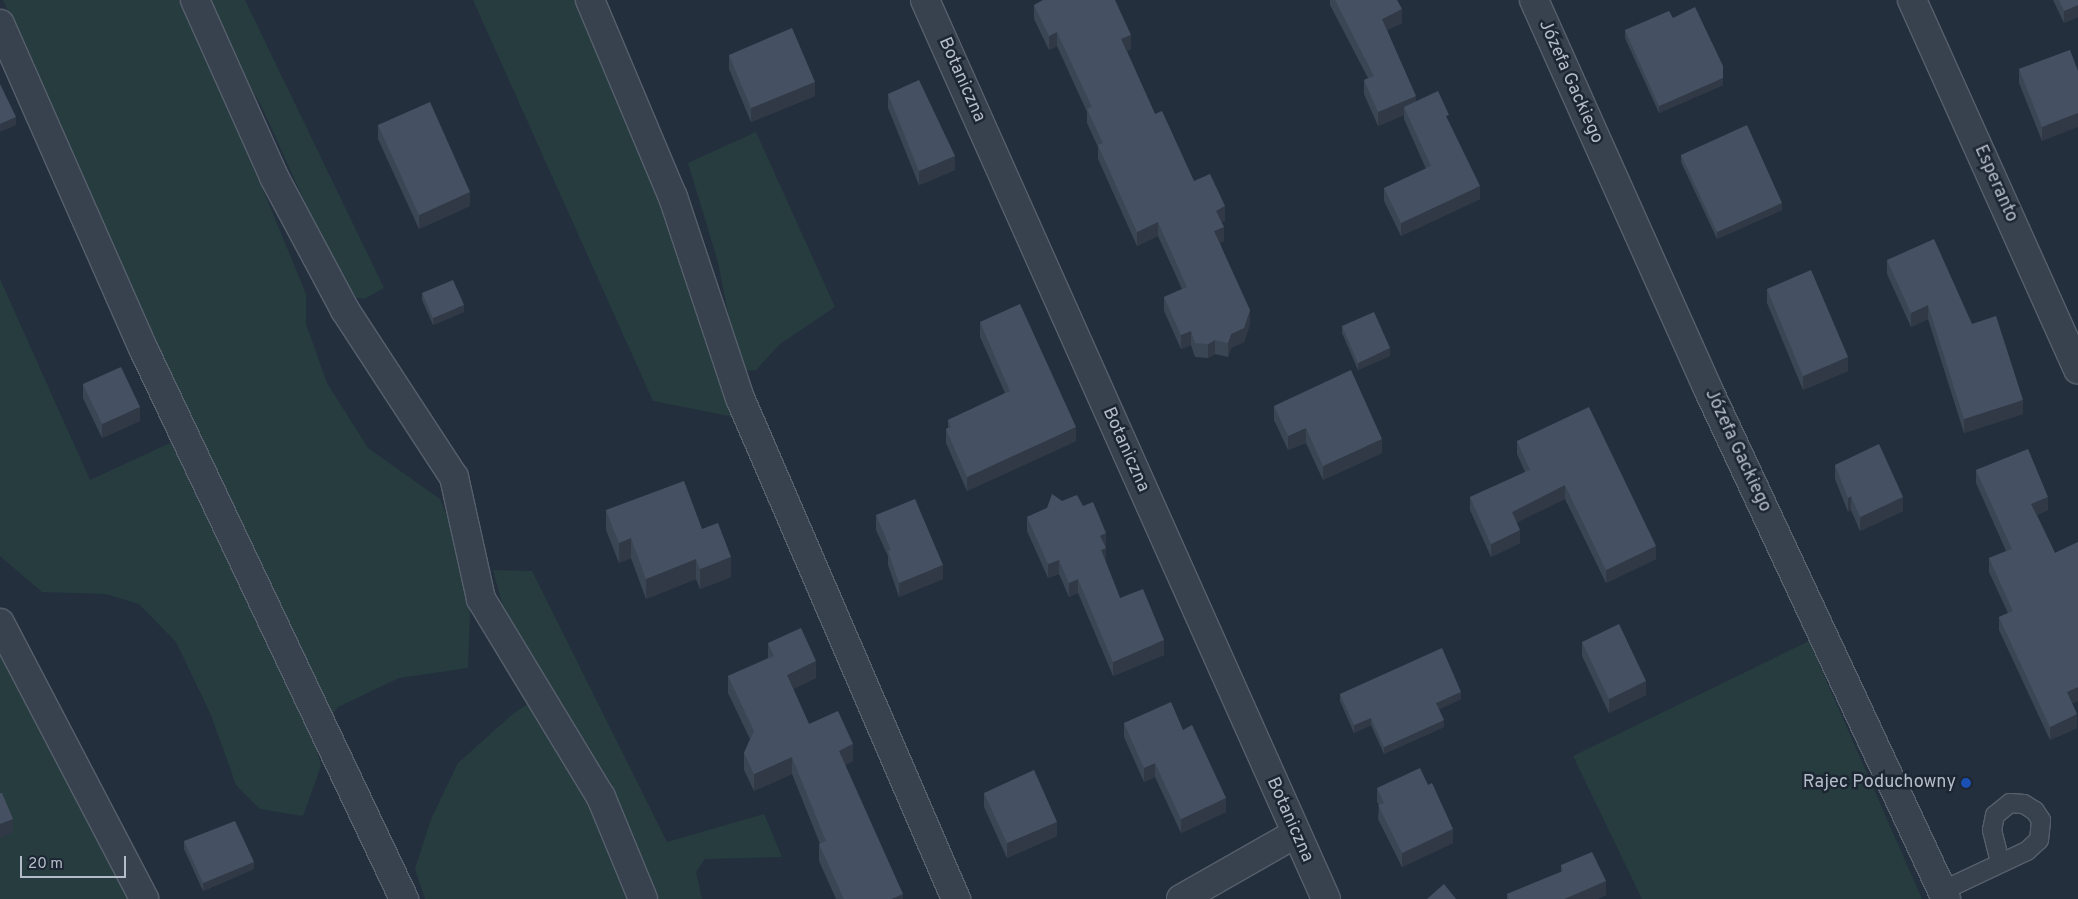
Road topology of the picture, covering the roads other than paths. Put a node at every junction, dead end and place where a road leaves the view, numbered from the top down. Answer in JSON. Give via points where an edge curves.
{"nodes":[{"id":1,"x":195,"y":0,"type":"edge"},
{"id":2,"x":590,"y":0,"type":"edge"},
{"id":3,"x":926,"y":0,"type":"edge"},
{"id":4,"x":1534,"y":0,"type":"edge"},
{"id":5,"x":1912,"y":0,"type":"edge"},
{"id":6,"x":0,"y":24,"type":"edge"},
{"id":7,"x":2078,"y":369,"type":"edge"},
{"id":8,"x":0,"y":623,"type":"edge"},
{"id":9,"x":1295,"y":834,"type":"junction"},
{"id":10,"x":2000,"y":863,"type":"dead end"},
{"id":11,"x":1944,"y":895,"type":"edge"},
{"id":12,"x":144,"y":899,"type":"edge"},
{"id":13,"x":404,"y":899,"type":"edge"},
{"id":14,"x":643,"y":899,"type":"edge"},
{"id":15,"x":956,"y":899,"type":"edge"},
{"id":16,"x":1181,"y":899,"type":"edge"},
{"id":17,"x":1326,"y":899,"type":"edge"}],
"edges":[{"from":1,"to":14,"type":"street","via":[[274,177],[345,310],[454,478],[481,599],[601,797]]},
{"from":2,"to":15,"type":"street","via":[[673,197],[740,398]]},
{"from":3,"to":9,"type":"street","name":"Botaniczna"},
{"from":4,"to":11,"type":"street","name":"Józefa Gackiego","via":[[1712,398]]},
{"from":5,"to":7,"type":"street","name":"Esperanto"},
{"from":6,"to":13,"type":"street","via":[[148,357]]},
{"from":8,"to":12,"type":"street","via":[[16,660]]},
{"from":9,"to":16,"type":"street"},
{"from":9,"to":17,"type":"street","name":"Botaniczna"},
{"from":10,"to":11,"type":"lane"}]}
